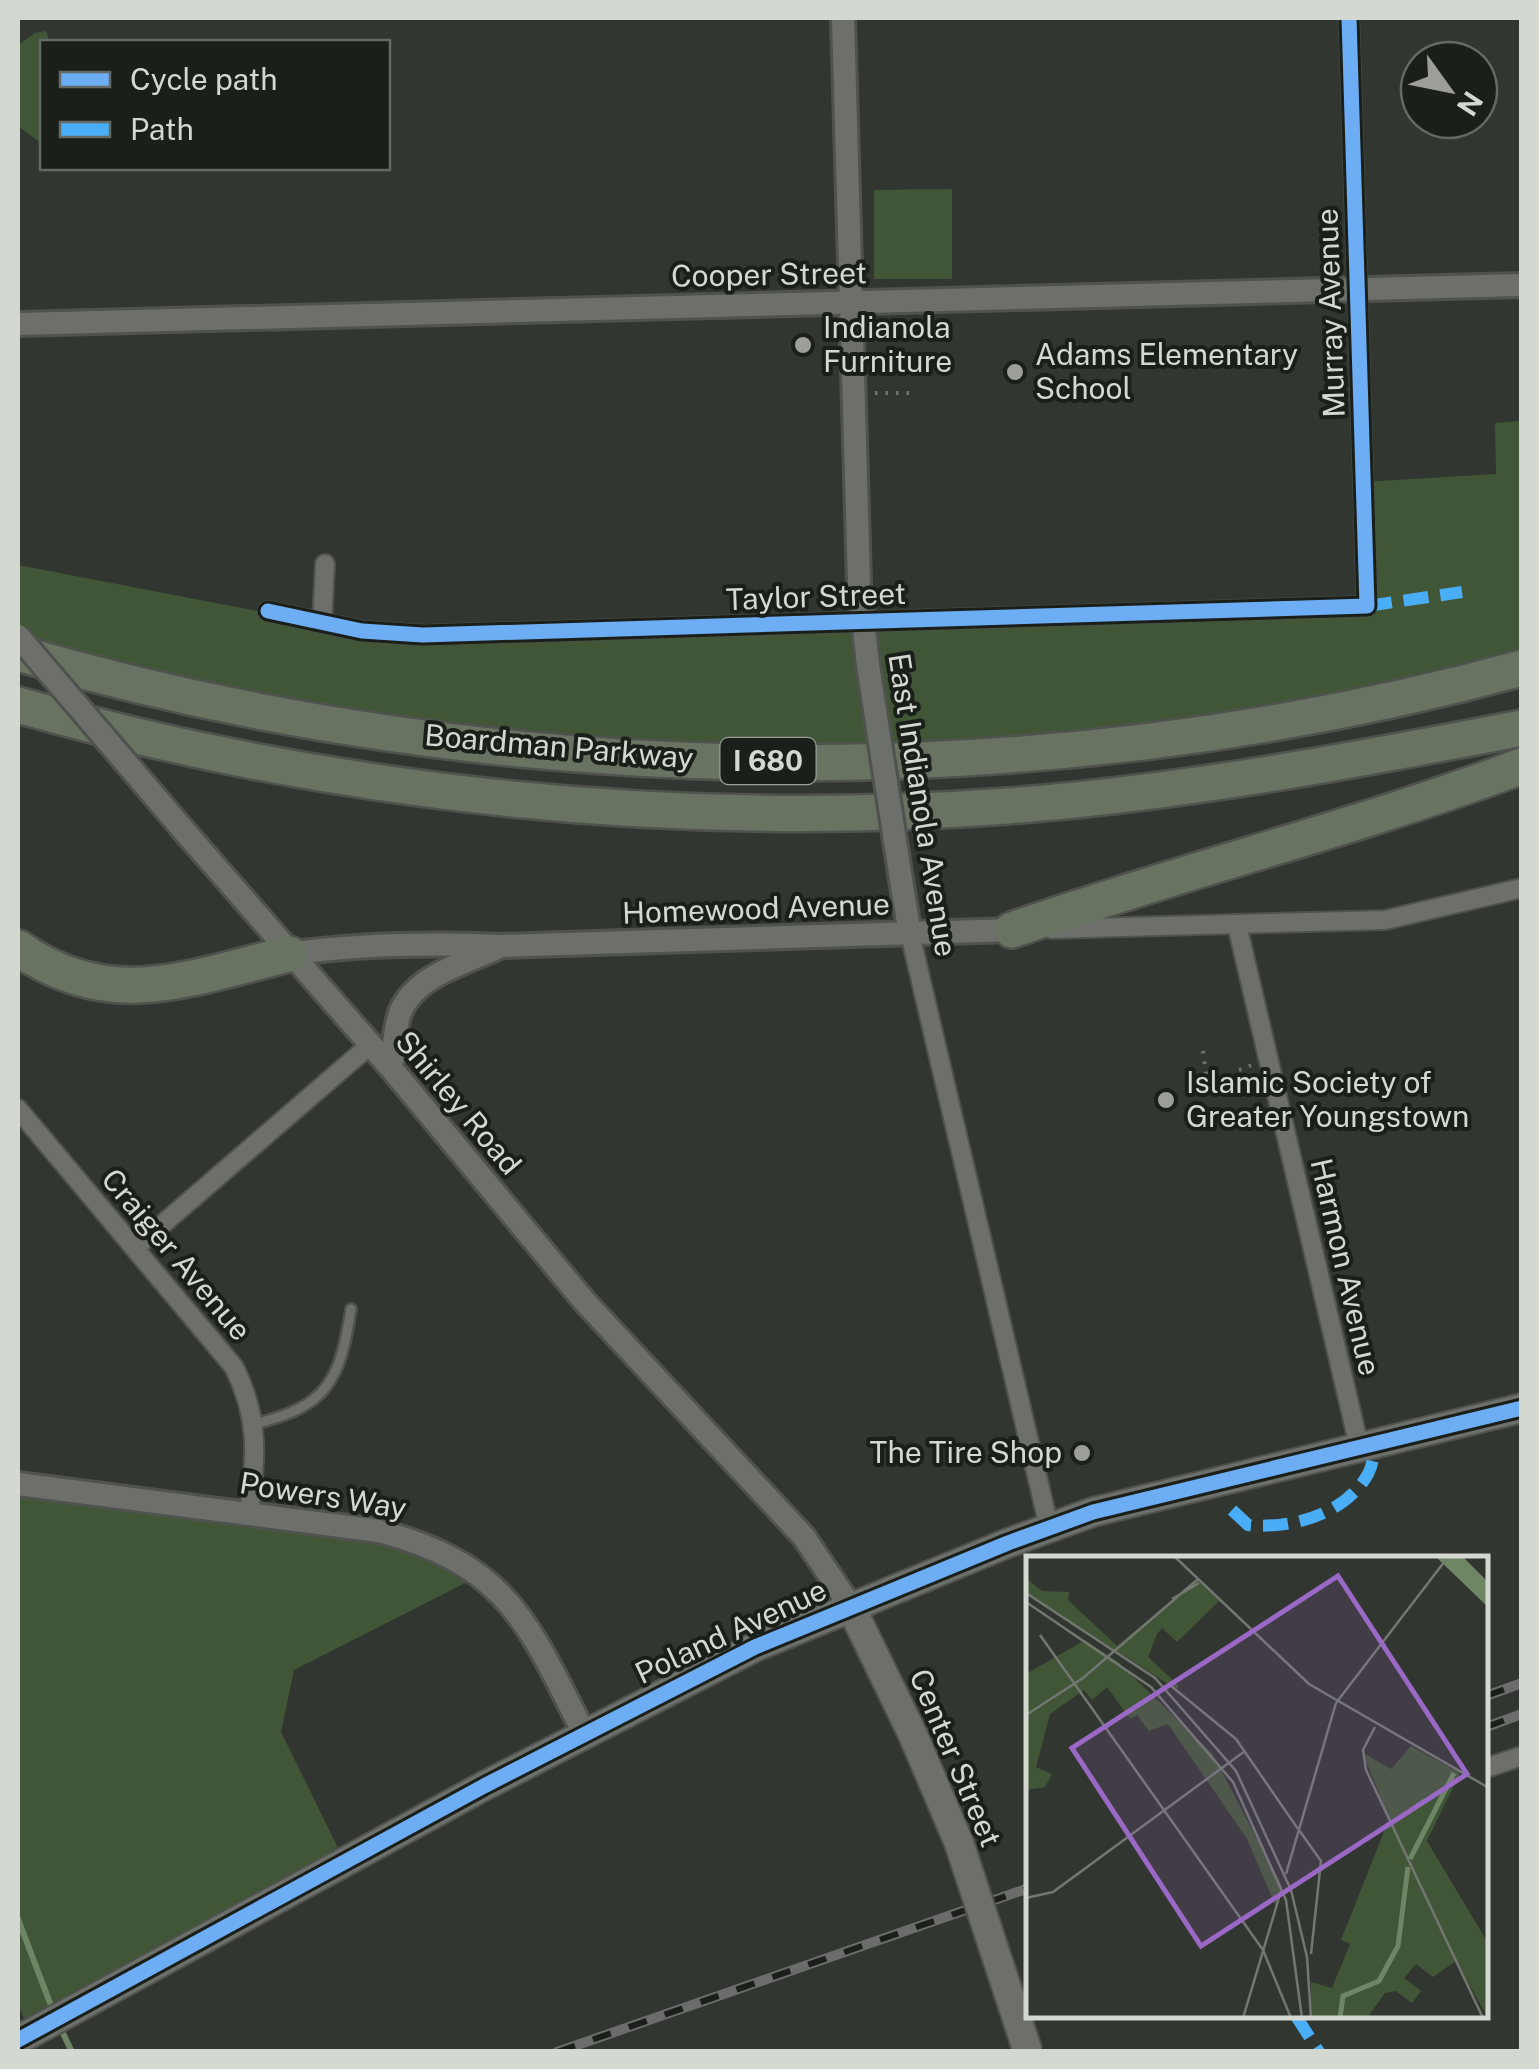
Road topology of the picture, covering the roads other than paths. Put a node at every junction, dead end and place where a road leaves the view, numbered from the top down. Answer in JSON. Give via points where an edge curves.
{"nodes":[{"id":1,"x":842,"y":18,"type":"edge"},
{"id":2,"x":1349,"y":18,"type":"edge"},
{"id":3,"x":1522,"y":285,"type":"edge"},
{"id":4,"x":1358,"y":289,"type":"junction"},
{"id":5,"x":851,"y":302,"type":"junction"},
{"id":6,"x":18,"y":324,"type":"edge"},
{"id":7,"x":325,"y":564,"type":"dead end"},
{"id":8,"x":1367,"y":606,"type":"joint"},
{"id":9,"x":268,"y":611,"type":"dead end"},
{"id":10,"x":863,"y":623,"type":"junction"},
{"id":11,"x":322,"y":624,"type":"junction"},
{"id":12,"x":18,"y":636,"type":"edge"},
{"id":13,"x":18,"y":652,"type":"edge"},
{"id":14,"x":1522,"y":668,"type":"edge"},
{"id":15,"x":18,"y":705,"type":"edge"},
{"id":16,"x":1522,"y":728,"type":"edge"},
{"id":17,"x":1522,"y":766,"type":"edge"},
{"id":18,"x":1522,"y":888,"type":"edge"},
{"id":19,"x":1237,"y":924,"type":"junction"},
{"id":20,"x":1012,"y":930,"type":"junction"},
{"id":21,"x":910,"y":934,"type":"junction"},
{"id":22,"x":501,"y":946,"type":"junction"},
{"id":23,"x":18,"y":948,"type":"edge"},
{"id":24,"x":289,"y":954,"type":"junction"},
{"id":25,"x":370,"y":1045,"type":"junction"},
{"id":26,"x":391,"y":1068,"type":"junction"},
{"id":27,"x":18,"y":1109,"type":"edge"},
{"id":28,"x":136,"y":1248,"type":"junction"},
{"id":29,"x":351,"y":1309,"type":"dead end"},
{"id":30,"x":1522,"y":1408,"type":"edge"},
{"id":31,"x":254,"y":1424,"type":"junction"},
{"id":32,"x":1359,"y":1446,"type":"junction"},
{"id":33,"x":18,"y":1484,"type":"edge"},
{"id":34,"x":249,"y":1513,"type":"junction"},
{"id":35,"x":1049,"y":1526,"type":"junction"},
{"id":36,"x":851,"y":1607,"type":"junction"},
{"id":37,"x":584,"y":1733,"type":"junction"},
{"id":38,"x":1522,"y":1756,"type":"edge"},
{"id":39,"x":1489,"y":1767,"type":"edge"},
{"id":40,"x":18,"y":2040,"type":"edge"},
{"id":41,"x":1028,"y":2052,"type":"edge"}],
"edges":[{"from":1,"to":5,"type":"street","name":"East Indianola Avenue"},
{"from":2,"to":4,"type":"street","name":"Murray Avenue"},
{"from":3,"to":4,"type":"street","name":"Cooper Street"},
{"from":4,"to":5,"type":"street","name":"Cooper Street"},
{"from":4,"to":8,"type":"street","name":"Murray Avenue"},
{"from":5,"to":6,"type":"street","name":"Cooper Street"},
{"from":5,"to":10,"type":"street","name":"East Indianola Avenue"},
{"from":7,"to":11,"type":"street"},
{"from":8,"to":10,"type":"street","name":"Taylor Street"},
{"from":9,"to":11,"type":"street","name":"Taylor Street"},
{"from":10,"to":11,"type":"street","name":"Taylor Street","via":[[423,635]]},
{"from":10,"to":21,"type":"street","name":"East Indianola Avenue","bridge":true},
{"from":12,"to":24,"type":"street","name":"Shirley Road","bridge":true},
{"from":13,"to":14,"type":"highway","name":"Boardman Parkway","number":"I 680","via":[[339,725],[587,754],[785,762],[1128,742],[1323,712]]},
{"from":15,"to":16,"type":"highway","name":"Boardman Parkway","number":"I 680","via":[[260,764],[408,787],[702,812],[833,814],[1114,796]]},
{"from":17,"to":20,"type":"highway","via":[[1428,802]]},
{"from":18,"to":19,"type":"street","name":"Homewood Avenue","via":[[1385,920]]},
{"from":19,"to":20,"type":"street","name":"Homewood Avenue"},
{"from":19,"to":32,"type":"street","name":"Harmon Avenue"},
{"from":20,"to":21,"type":"street","name":"Homewood Avenue"},
{"from":21,"to":22,"type":"street","name":"Homewood Avenue"},
{"from":21,"to":35,"type":"street","name":"East Indianola Avenue"},
{"from":22,"to":24,"type":"street","name":"Homewood Avenue"},
{"from":22,"to":26,"type":"street","via":[[416,990],[399,1015]]},
{"from":23,"to":24,"type":"highway","via":[[65,975],[124,987]]},
{"from":24,"to":25,"type":"street","name":"Shirley Road"},
{"from":25,"to":26,"type":"street","name":"Shirley Road"},
{"from":25,"to":28,"type":"street"},
{"from":26,"to":36,"type":"street","name":"Shirley Road","via":[[585,1302],[804,1537]]},
{"from":27,"to":28,"type":"street","name":"Craiger Avenue"},
{"from":28,"to":31,"type":"street","name":"Craiger Avenue","via":[[234,1367]]},
{"from":29,"to":31,"type":"lane","via":[[330,1384],[291,1415]]},
{"from":30,"to":32,"type":"main road","name":"Poland Avenue"},
{"from":31,"to":34,"type":"street","name":"Craiger Avenue"},
{"from":32,"to":35,"type":"main road","name":"Poland Avenue"},
{"from":33,"to":34,"type":"street","name":"Powers Way"},
{"from":34,"to":37,"type":"street","name":"Powers Way","via":[[379,1531],[458,1560],[514,1609]]},
{"from":35,"to":36,"type":"main road","name":"Poland Avenue"},
{"from":36,"to":37,"type":"main road","name":"Poland Avenue"},
{"from":36,"to":41,"type":"main road","name":"Center Street","bridge":true,"via":[[960,1843]]},
{"from":37,"to":40,"type":"main road","name":"Poland Avenue"},
{"from":38,"to":39,"type":"street"}]}
